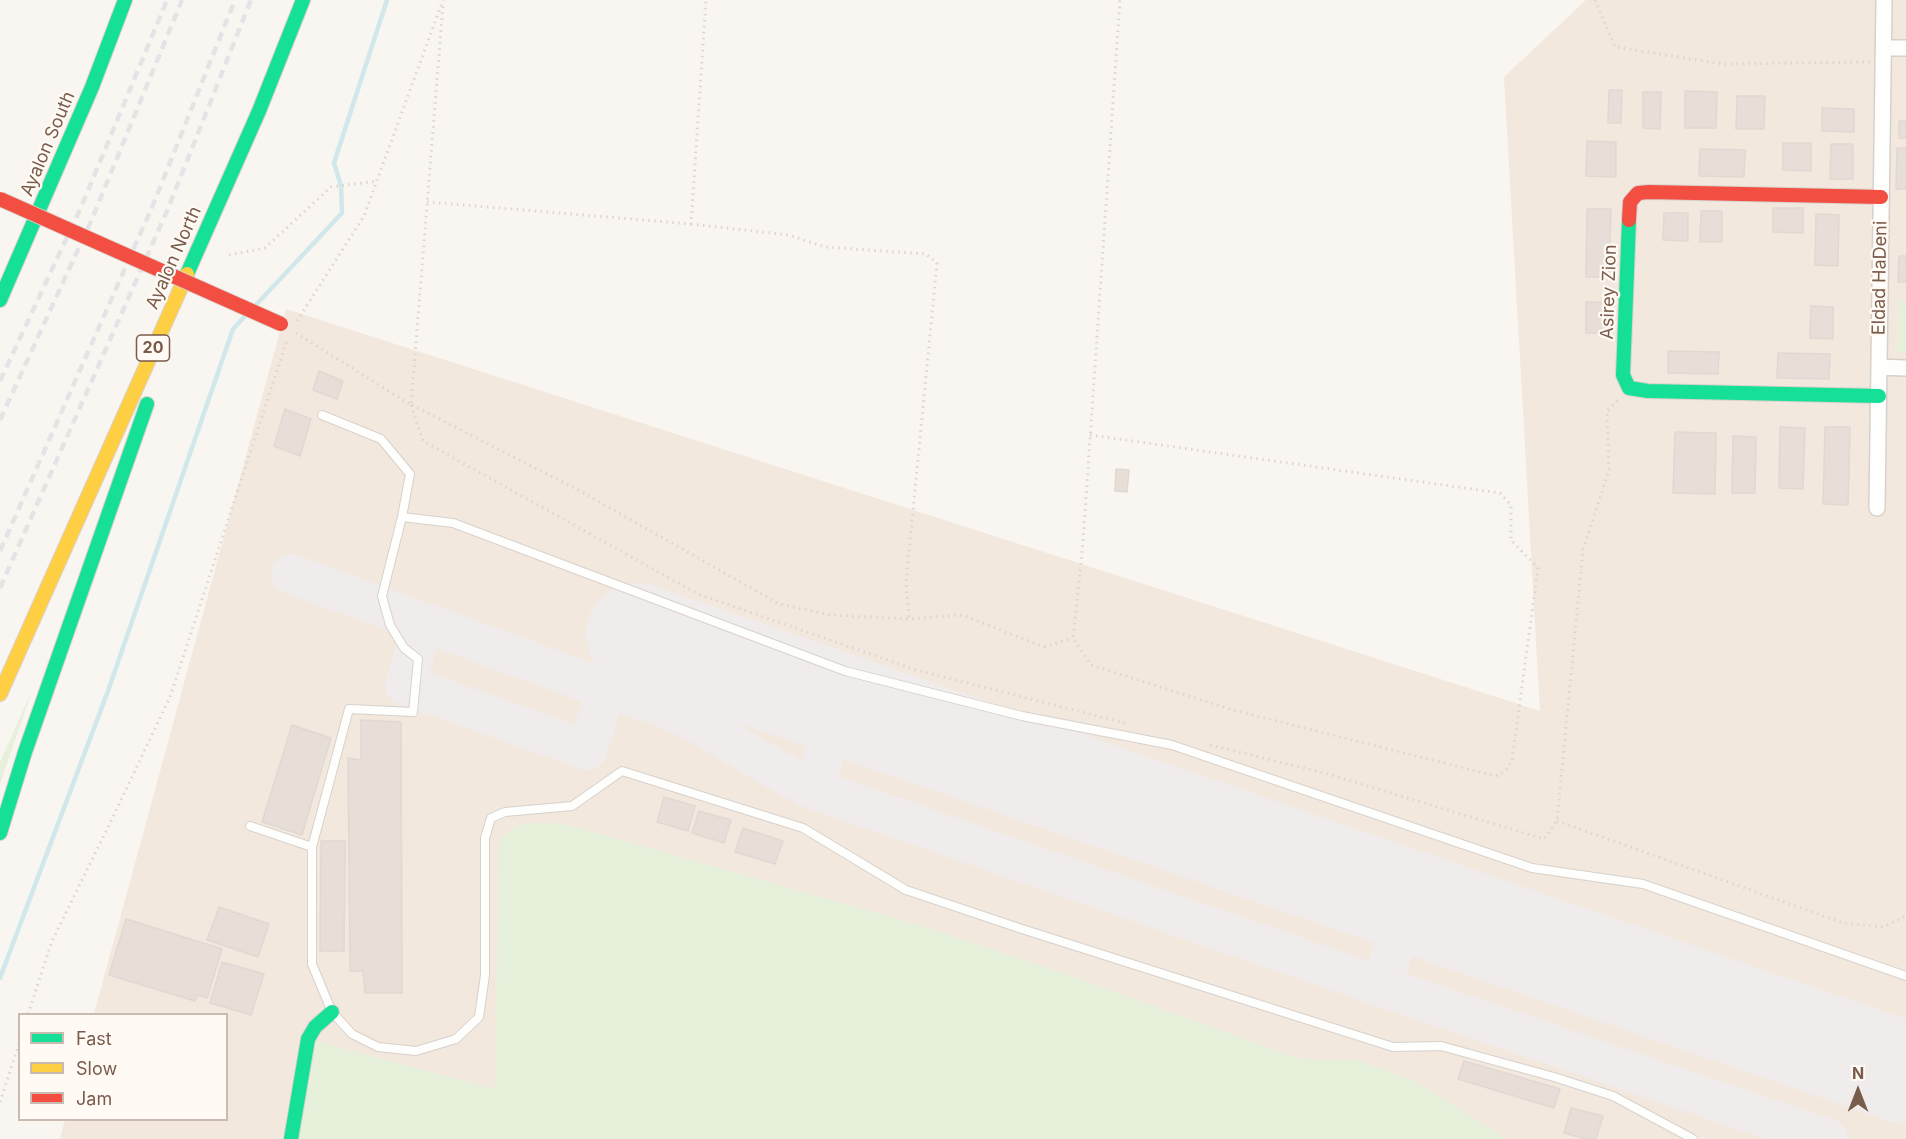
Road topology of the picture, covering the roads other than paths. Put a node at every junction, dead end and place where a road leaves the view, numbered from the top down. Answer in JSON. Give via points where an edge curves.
{"nodes":[{"id":1,"x":125,"y":0,"type":"edge"},
{"id":2,"x":303,"y":0,"type":"edge"},
{"id":3,"x":1884,"y":0,"type":"edge"},
{"id":4,"x":1906,"y":48,"type":"edge"},
{"id":5,"x":1883,"y":55,"type":"junction"},
{"id":6,"x":1881,"y":197,"type":"junction"},
{"id":7,"x":0,"y":199,"type":"edge"},
{"id":8,"x":211,"y":218,"type":"junction"},
{"id":9,"x":0,"y":300,"type":"edge"},
{"id":10,"x":286,"y":327,"type":"road end"},
{"id":11,"x":1879,"y":367,"type":"junction"},
{"id":12,"x":1906,"y":368,"type":"edge"},
{"id":13,"x":1879,"y":396,"type":"junction"},
{"id":14,"x":322,"y":415,"type":"dead end"},
{"id":15,"x":1877,"y":508,"type":"dead end"},
{"id":16,"x":402,"y":518,"type":"junction"},
{"id":17,"x":0,"y":694,"type":"edge"},
{"id":18,"x":250,"y":826,"type":"dead end"},
{"id":19,"x":0,"y":833,"type":"edge"},
{"id":20,"x":312,"y":847,"type":"junction"},
{"id":21,"x":1906,"y":975,"type":"edge"},
{"id":22,"x":332,"y":1012,"type":"junction"},
{"id":23,"x":291,"y":1139,"type":"edge"},
{"id":24,"x":1693,"y":1139,"type":"edge"}],
"edges":[{"from":1,"to":9,"type":"main road","name":"Ayalon South","via":[[92,87]]},
{"from":2,"to":8,"type":"main road","name":"Ayalon North","number":"20"},
{"from":3,"to":5,"type":"street","name":"Eldad HaDeni"},
{"from":4,"to":5,"type":"street"},
{"from":5,"to":6,"type":"street","name":"Eldad HaDeni"},
{"from":6,"to":11,"type":"street","name":"Eldad HaDeni"},
{"from":6,"to":13,"type":"main road","name":"Asirey Zion","via":[[1638,193],[1630,202],[1623,375],[1629,388],[1648,391]]},
{"from":7,"to":10,"type":"main road","bridge":true},
{"from":8,"to":17,"type":"main road","name":"Ayalon North","number":"20"},
{"from":8,"to":19,"type":"main road"},
{"from":11,"to":12,"type":"street"},
{"from":11,"to":13,"type":"street","name":"Eldad HaDeni"},
{"from":13,"to":15,"type":"street","name":"Eldad HaDeni"},
{"from":14,"to":16,"type":"lane","via":[[381,439],[410,474]]},
{"from":16,"to":20,"type":"lane","via":[[382,596],[390,625],[404,648],[418,659],[414,712],[349,709]]},
{"from":16,"to":21,"type":"lane","via":[[453,523],[845,671],[1022,716],[1172,745],[1532,868],[1642,884]]},
{"from":18,"to":20,"type":"lane"},
{"from":20,"to":22,"type":"lane","via":[[312,964]]},
{"from":22,"to":23,"type":"main road","via":[[308,1039]]},
{"from":22,"to":24,"type":"lane","via":[[352,1034],[378,1047],[417,1051],[456,1039],[479,1017],[485,975],[485,838],[491,818],[505,812],[572,806],[622,771],[803,828],[906,890],[1393,1047],[1441,1046],[1603,1092]]}]}
